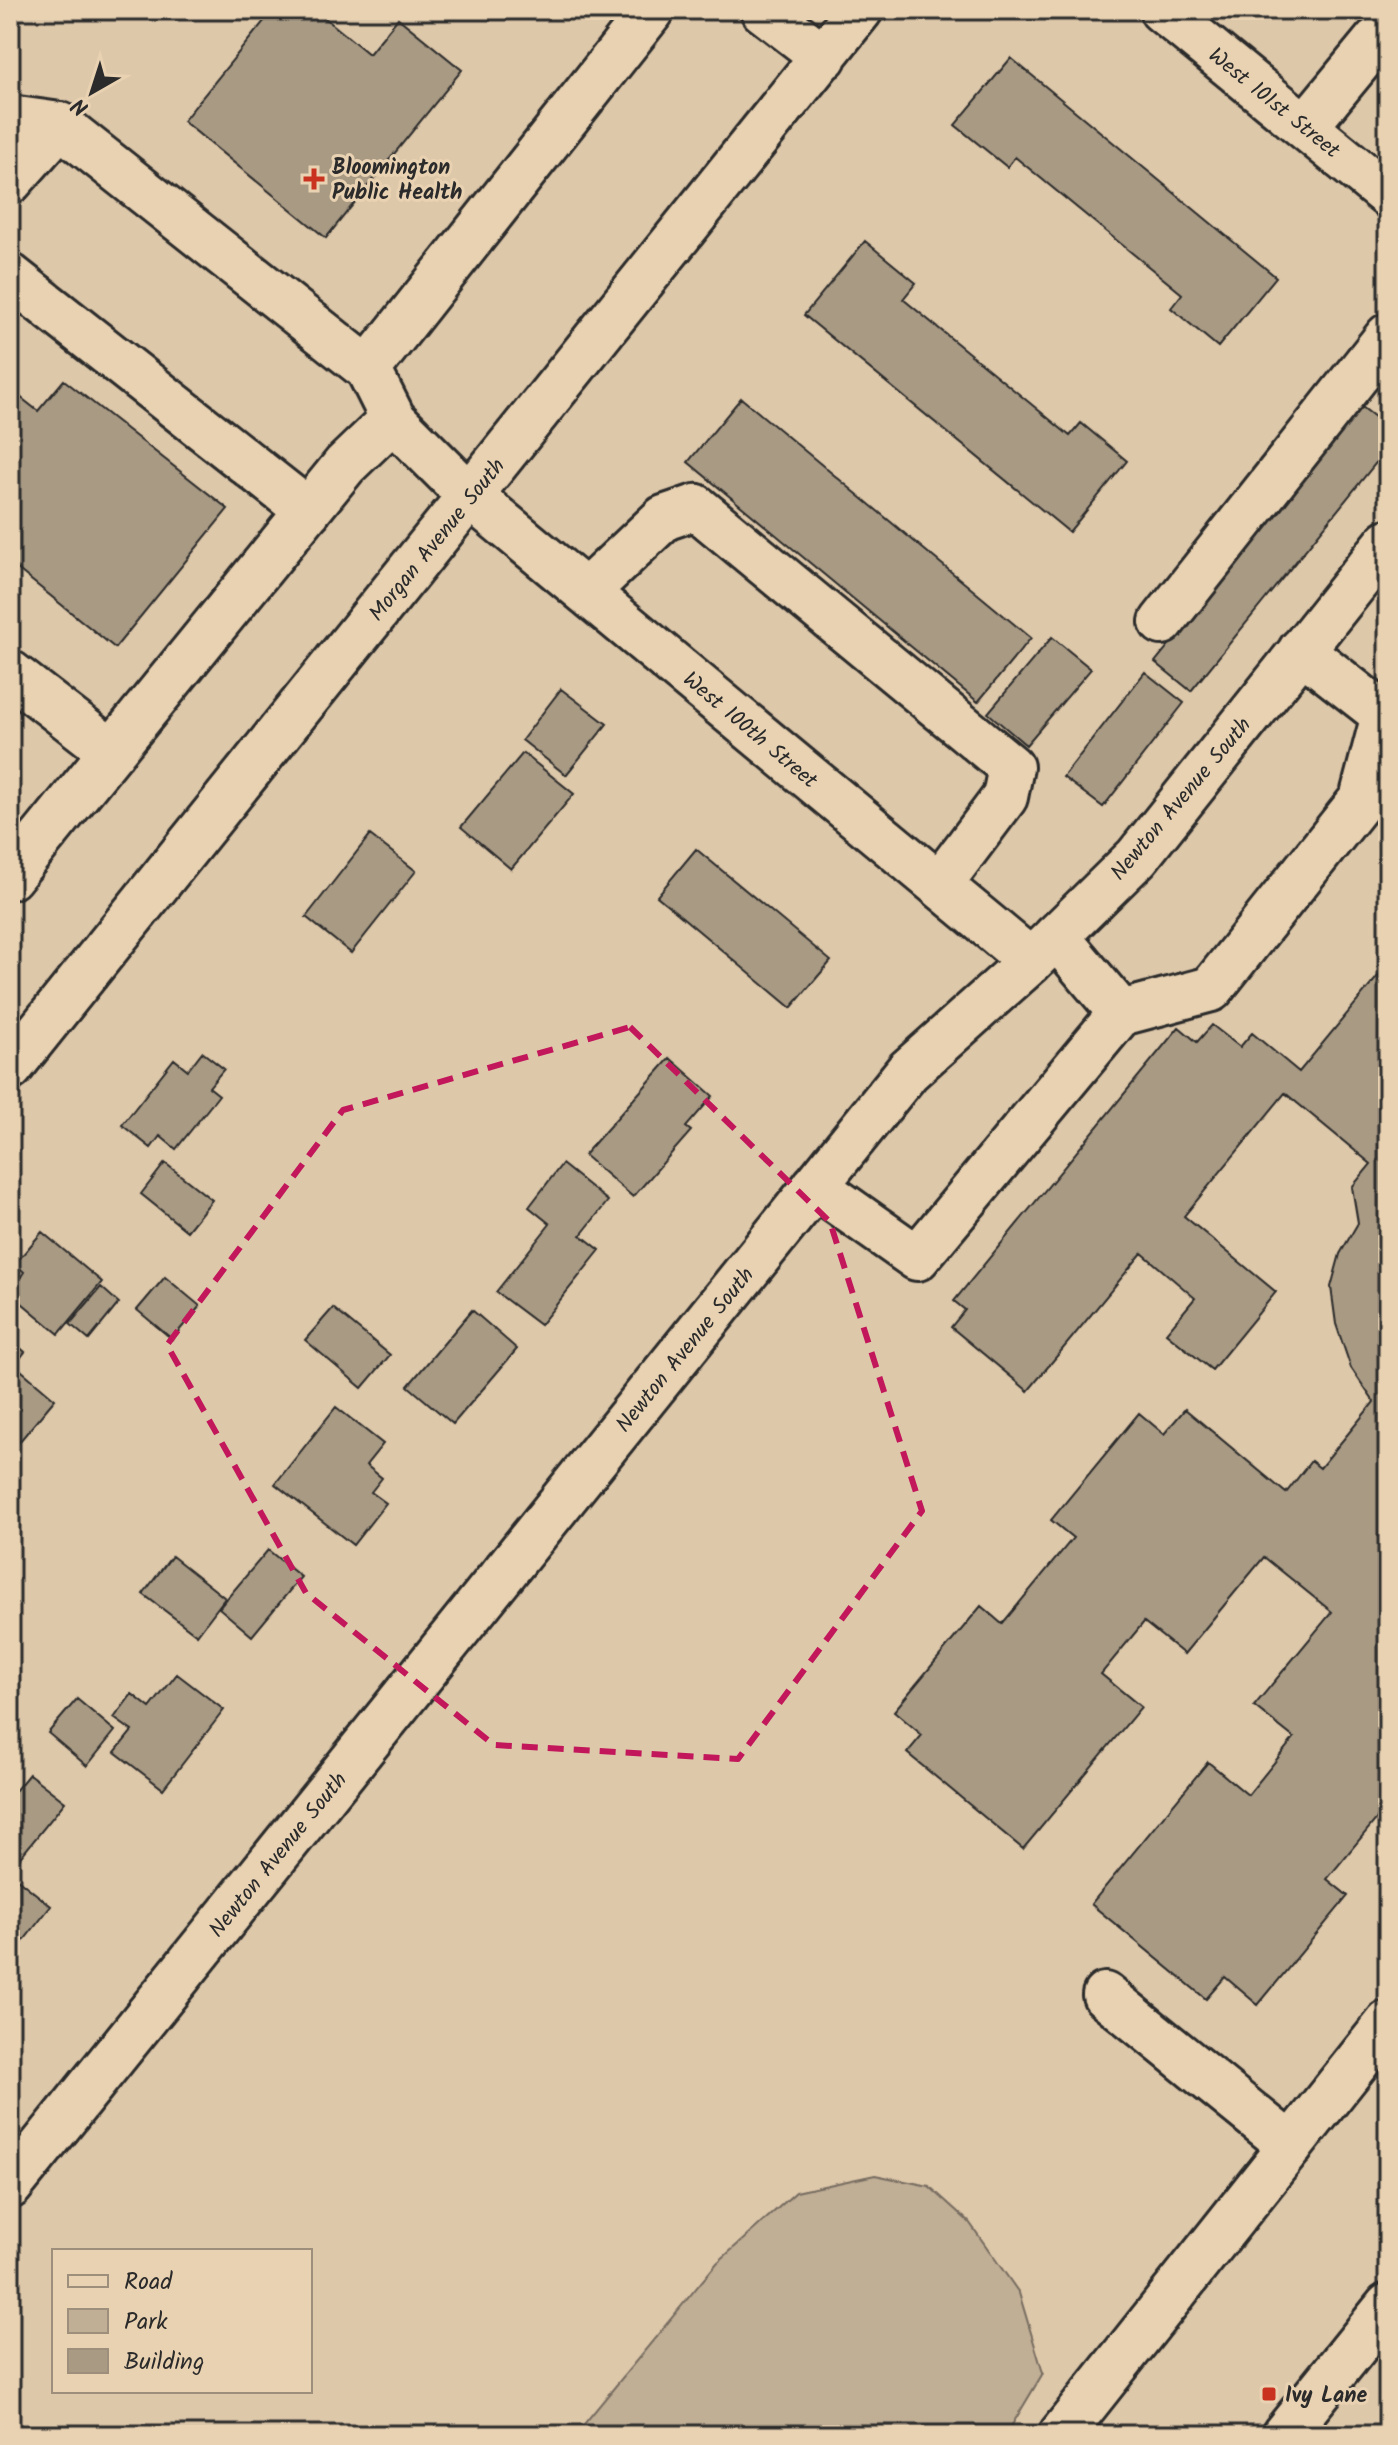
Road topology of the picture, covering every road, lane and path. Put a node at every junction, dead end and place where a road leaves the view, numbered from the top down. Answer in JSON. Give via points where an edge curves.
{"nodes":[{"id":1,"x":652,"y":10,"type":"edge"},
{"id":2,"x":763,"y":10,"type":"edge"},
{"id":3,"x":860,"y":10,"type":"edge"},
{"id":4,"x":1162,"y":10,"type":"edge"},
{"id":5,"x":1388,"y":44,"type":"edge"},
{"id":6,"x":824,"y":57,"type":"junction"},
{"id":7,"x":10,"y":118,"type":"edge"},
{"id":8,"x":60,"y":125,"type":"junction"},
{"id":9,"x":1305,"y":127,"type":"junction"},
{"id":10,"x":10,"y":181,"type":"edge"},
{"id":11,"x":1388,"y":195,"type":"edge"},
{"id":12,"x":10,"y":276,"type":"edge"},
{"id":13,"x":1388,"y":336,"type":"edge"},
{"id":14,"x":368,"y":369,"type":"junction"},
{"id":15,"x":393,"y":419,"type":"junction"},
{"id":16,"x":470,"y":496,"type":"junction"},
{"id":17,"x":308,"y":511,"type":"junction"},
{"id":18,"x":1388,"y":542,"type":"edge"},
{"id":19,"x":586,"y":592,"type":"junction"},
{"id":20,"x":1162,"y":622,"type":"dead end"},
{"id":21,"x":1301,"y":650,"type":"junction"},
{"id":22,"x":10,"y":673,"type":"edge"},
{"id":23,"x":1386,"y":714,"type":"edge"},
{"id":24,"x":112,"y":752,"type":"junction"},
{"id":25,"x":1375,"y":803,"type":"edge"},
{"id":26,"x":10,"y":877,"type":"edge"},
{"id":27,"x":939,"y":885,"type":"junction"},
{"id":28,"x":1044,"y":949,"type":"junction"},
{"id":29,"x":1121,"y":1013,"type":"junction"},
{"id":30,"x":10,"y":1068,"type":"edge"},
{"id":31,"x":815,"y":1186,"type":"junction"},
{"id":32,"x":1105,"y":1995,"type":"dead end"},
{"id":33,"x":1388,"y":2023,"type":"edge"},
{"id":34,"x":1291,"y":2146,"type":"junction"},
{"id":35,"x":10,"y":2186,"type":"edge"},
{"id":36,"x":1388,"y":2306,"type":"edge"},
{"id":37,"x":1061,"y":2435,"type":"edge"},
{"id":38,"x":1284,"y":2435,"type":"edge"}],
"edges":[{"from":1,"to":14,"type":"street"},
{"from":2,"to":6,"type":"street"},
{"from":3,"to":6,"type":"street","name":"Morgan Avenue South"},
{"from":4,"to":9,"type":"street","name":"West 101st Street"},
{"from":5,"to":9,"type":"street","via":[[1376,41]]},
{"from":6,"to":16,"type":"street","name":"Morgan Avenue South"},
{"from":7,"to":8,"type":"street"},
{"from":8,"to":10,"type":"street"},
{"from":8,"to":14,"type":"street"},
{"from":9,"to":11,"type":"street","name":"West 101st Street"},
{"from":12,"to":17,"type":"street"},
{"from":13,"to":20,"type":"street"},
{"from":14,"to":15,"type":"street","name":"West 100th Street"},
{"from":15,"to":16,"type":"street","name":"West 100th Street"},
{"from":15,"to":17,"type":"street","via":[[345,465]]},
{"from":16,"to":19,"type":"street","name":"West 100th Street"},
{"from":16,"to":30,"type":"street","name":"Morgan Avenue South"},
{"from":17,"to":24,"type":"street"},
{"from":18,"to":21,"type":"street","name":"Newton Avenue South"},
{"from":19,"to":27,"type":"street","name":"West 100th Street"},
{"from":19,"to":27,"type":"street","via":[[664,518],[696,507],[999,757],[1011,767],[1005,797]]},
{"from":21,"to":23,"type":"street"},
{"from":21,"to":28,"type":"street","name":"Newton Avenue South","via":[[1137,857]]},
{"from":22,"to":24,"type":"street"},
{"from":23,"to":25,"type":"street"},
{"from":24,"to":26,"type":"street"},
{"from":25,"to":29,"type":"street","via":[[1211,989]]},
{"from":27,"to":28,"type":"street","name":"West 100th Street"},
{"from":28,"to":29,"type":"street","name":"West 100th Street"},
{"from":28,"to":31,"type":"street","name":"Newton Avenue South","via":[[908,1071]]},
{"from":29,"to":31,"type":"street","via":[[917,1258]]},
{"from":31,"to":35,"type":"street","name":"Newton Avenue South"},
{"from":32,"to":34,"type":"street"},
{"from":33,"to":34,"type":"street"},
{"from":34,"to":37,"type":"street"},
{"from":36,"to":38,"type":"street"}]}
